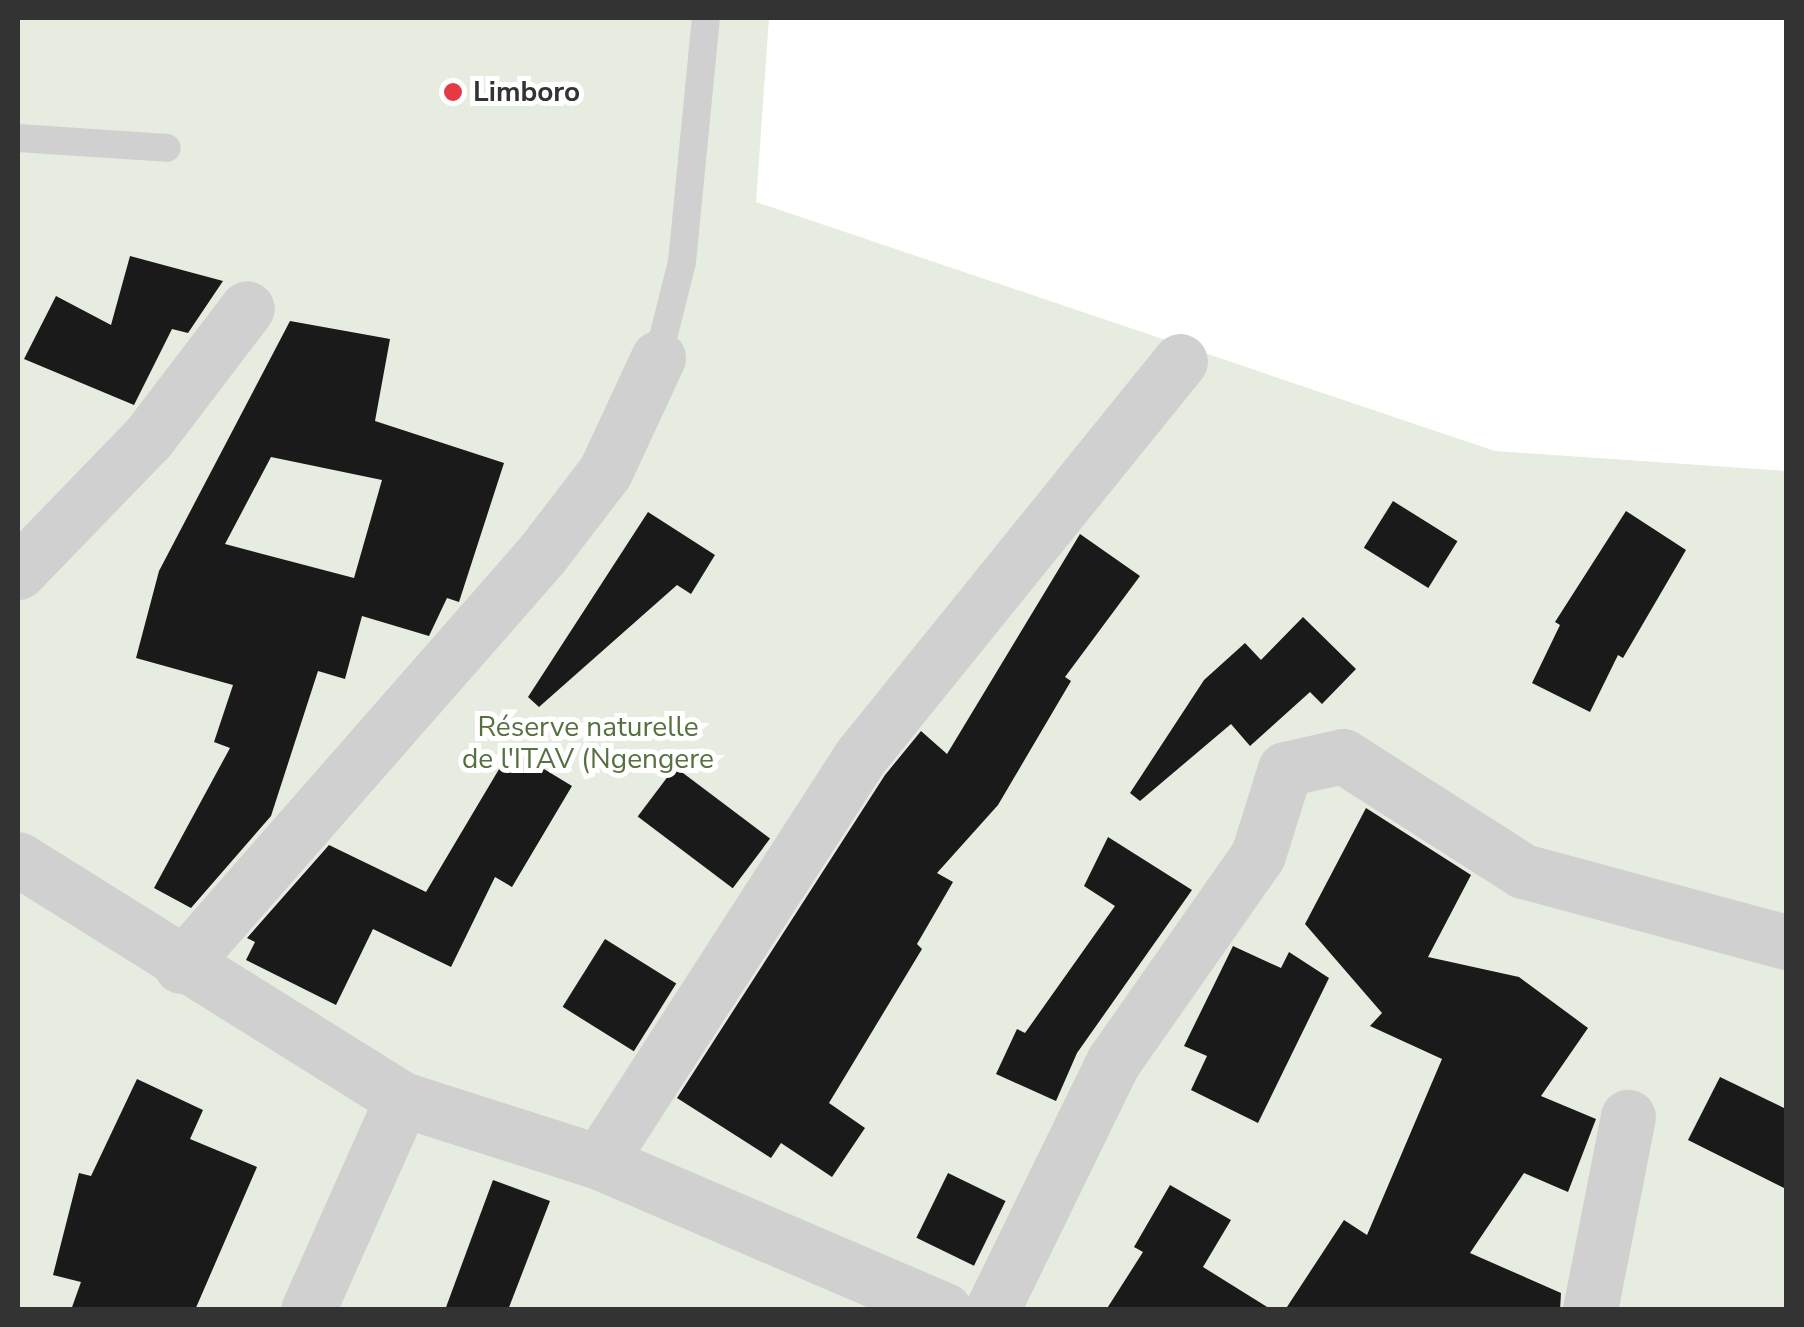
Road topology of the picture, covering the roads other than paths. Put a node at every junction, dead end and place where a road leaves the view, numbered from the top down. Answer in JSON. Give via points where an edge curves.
{"nodes":[{"id":1,"x":706,"y":18,"type":"edge"},
{"id":2,"x":18,"y":138,"type":"edge"},
{"id":3,"x":168,"y":148,"type":"dead end"},
{"id":4,"x":247,"y":308,"type":"dead end"},
{"id":5,"x":658,"y":358,"type":"joint"},
{"id":6,"x":1180,"y":362,"type":"dead end"},
{"id":7,"x":18,"y":572,"type":"edge"},
{"id":8,"x":18,"y":859,"type":"edge"},
{"id":9,"x":1786,"y":942,"type":"edge"},
{"id":10,"x":182,"y":966,"type":"junction"},
{"id":11,"x":402,"y":1099,"type":"junction"},
{"id":12,"x":1628,"y":1118,"type":"dead end"},
{"id":13,"x":600,"y":1162,"type":"junction"},
{"id":14,"x":308,"y":1310,"type":"edge"},
{"id":15,"x":945,"y":1310,"type":"edge"},
{"id":16,"x":992,"y":1310,"type":"edge"},
{"id":17,"x":1590,"y":1310,"type":"edge"}],
"edges":[{"from":1,"to":5,"type":"lane","via":[[682,262]]},
{"from":2,"to":3,"type":"lane"},
{"from":4,"to":7,"type":"street","via":[[148,438]]},
{"from":5,"to":10,"type":"street","via":[[605,472],[552,540]]},
{"from":6,"to":13,"type":"street","via":[[860,757]]},
{"from":8,"to":10,"type":"street"},
{"from":9,"to":16,"type":"street","via":[[1523,871],[1342,756],[1286,769],[1258,854],[1113,1062]]},
{"from":10,"to":11,"type":"street"},
{"from":11,"to":13,"type":"street"},
{"from":11,"to":14,"type":"street"},
{"from":12,"to":17,"type":"street"},
{"from":13,"to":15,"type":"street"}]}
